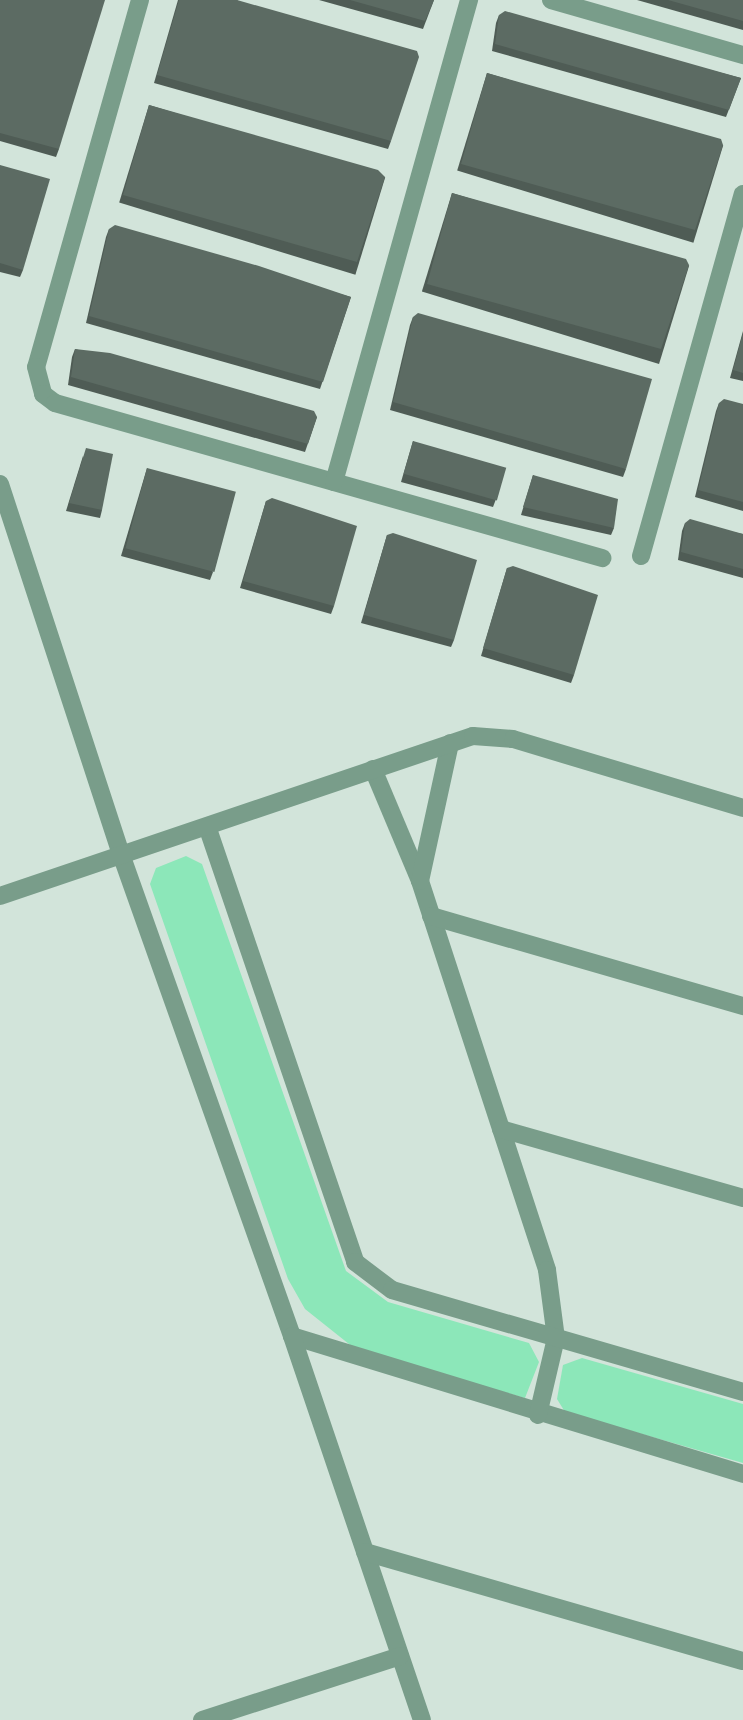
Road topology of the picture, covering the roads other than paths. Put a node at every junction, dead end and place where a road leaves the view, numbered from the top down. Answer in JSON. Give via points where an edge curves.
{"nodes":[{"id":1,"x":140,"y":0,"type":"edge"},
{"id":2,"x":469,"y":0,"type":"edge"},
{"id":3,"x":551,"y":0,"type":"edge"},
{"id":4,"x":743,"y":54,"type":"edge"},
{"id":5,"x":743,"y":194,"type":"edge"},
{"id":6,"x":334,"y":482,"type":"junction"},
{"id":7,"x":0,"y":484,"type":"edge"},
{"id":8,"x":641,"y":555,"type":"dead end"},
{"id":9,"x":602,"y":558,"type":"dead end"},
{"id":10,"x":450,"y":743,"type":"junction"},
{"id":11,"x":373,"y":769,"type":"junction"},
{"id":12,"x":743,"y":807,"type":"edge"},
{"id":13,"x":208,"y":829,"type":"junction"},
{"id":14,"x":122,"y":857,"type":"junction"},
{"id":15,"x":420,"y":881,"type":"junction"},
{"id":16,"x":0,"y":896,"type":"edge"},
{"id":17,"x":431,"y":916,"type":"junction"},
{"id":18,"x":743,"y":1006,"type":"edge"},
{"id":19,"x":501,"y":1129,"type":"junction"},
{"id":20,"x":743,"y":1198,"type":"edge"},
{"id":21,"x":292,"y":1336,"type":"junction"},
{"id":22,"x":556,"y":1338,"type":"junction"},
{"id":23,"x":743,"y":1392,"type":"edge"},
{"id":24,"x":538,"y":1415,"type":"junction"},
{"id":25,"x":743,"y":1474,"type":"edge"},
{"id":26,"x":365,"y":1552,"type":"junction"},
{"id":27,"x":400,"y":1656,"type":"junction"},
{"id":28,"x":743,"y":1661,"type":"edge"},
{"id":29,"x":202,"y":1720,"type":"edge"},
{"id":30,"x":422,"y":1720,"type":"edge"}],
"edges":[{"from":1,"to":6,"type":"street","via":[[36,367],[39,387],[55,403]]},
{"from":2,"to":6,"type":"street"},
{"from":3,"to":4,"type":"street"},
{"from":5,"to":8,"type":"street"},
{"from":6,"to":9,"type":"street"},
{"from":7,"to":14,"type":"street"},
{"from":10,"to":11,"type":"street"},
{"from":10,"to":12,"type":"street","via":[[498,736]]},
{"from":10,"to":15,"type":"street"},
{"from":11,"to":13,"type":"street"},
{"from":11,"to":15,"type":"street"},
{"from":13,"to":14,"type":"street"},
{"from":13,"to":22,"type":"street","via":[[355,1262],[392,1290]]},
{"from":14,"to":16,"type":"street"},
{"from":14,"to":21,"type":"street"},
{"from":15,"to":17,"type":"street"},
{"from":17,"to":18,"type":"street"},
{"from":17,"to":19,"type":"street"},
{"from":19,"to":20,"type":"street"},
{"from":19,"to":22,"type":"street","via":[[547,1270]]},
{"from":21,"to":24,"type":"street"},
{"from":21,"to":26,"type":"street"},
{"from":22,"to":23,"type":"street"},
{"from":22,"to":24,"type":"street"},
{"from":24,"to":25,"type":"street"},
{"from":26,"to":27,"type":"street"},
{"from":26,"to":28,"type":"street"},
{"from":27,"to":29,"type":"street"},
{"from":27,"to":30,"type":"street"}]}
